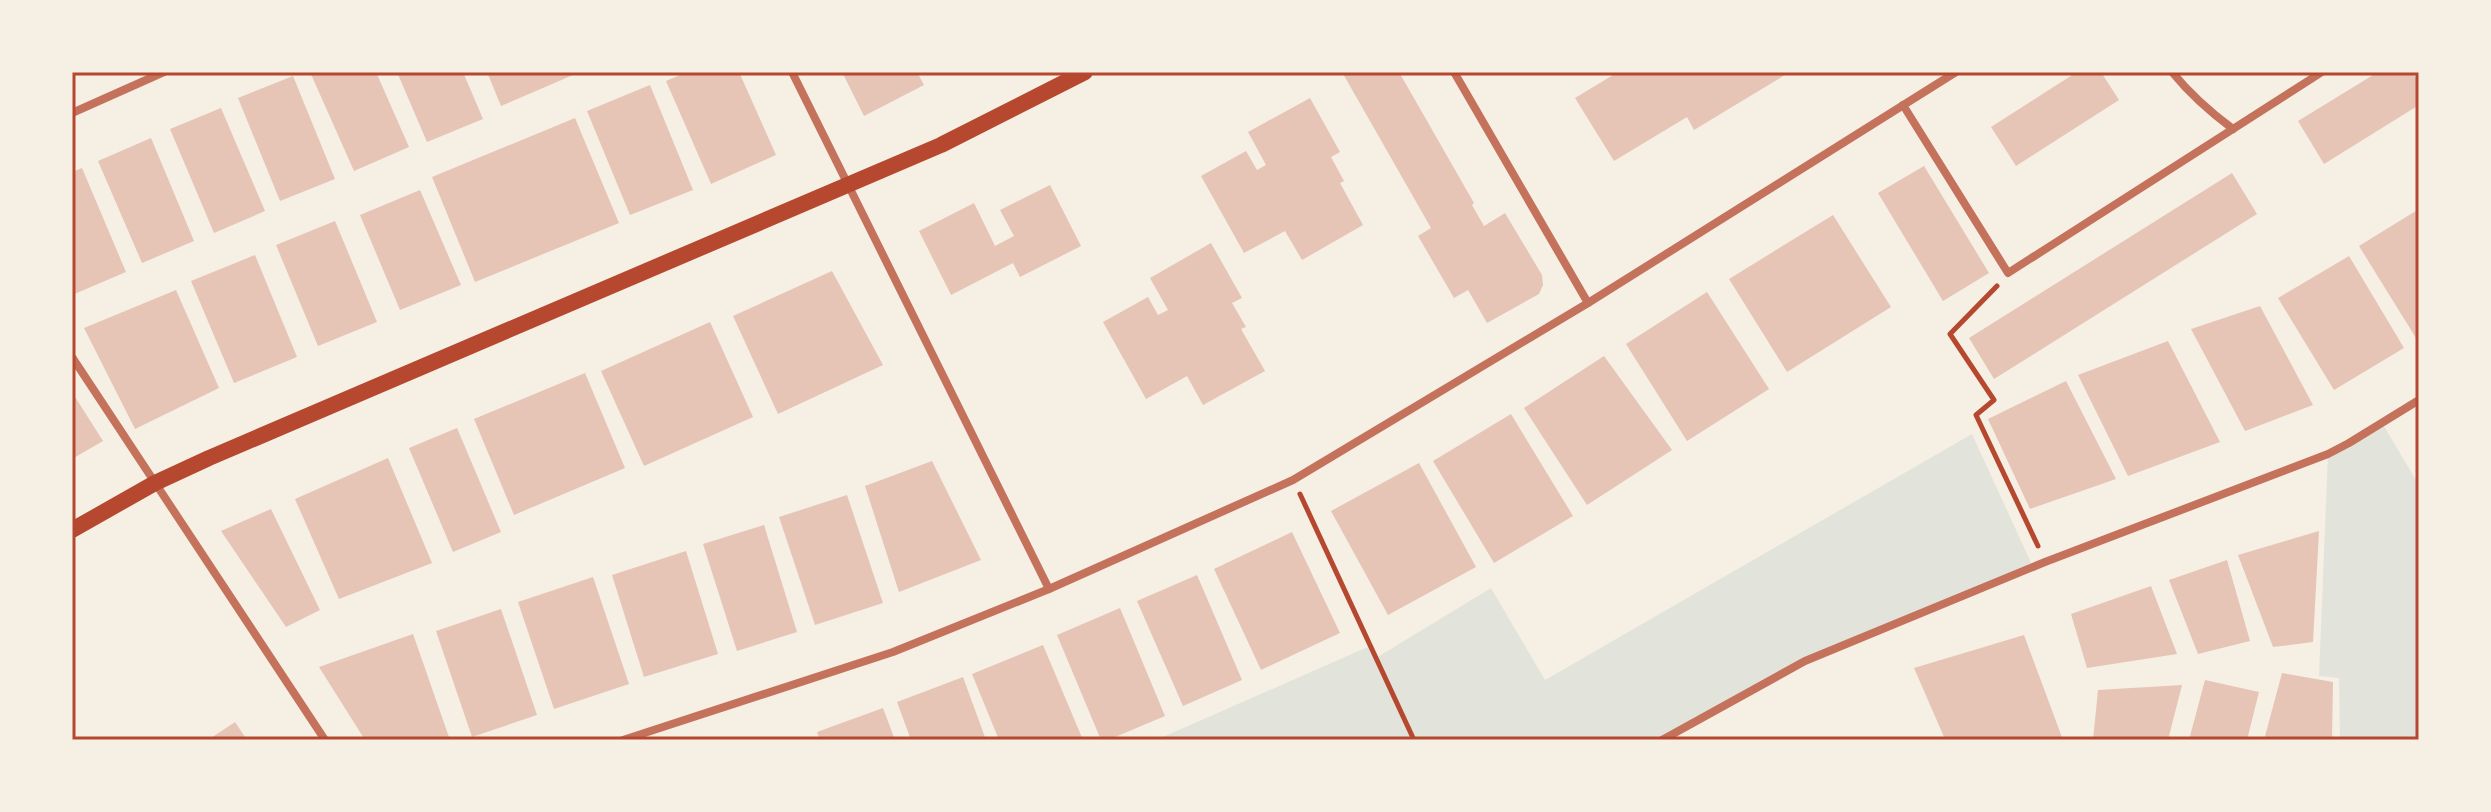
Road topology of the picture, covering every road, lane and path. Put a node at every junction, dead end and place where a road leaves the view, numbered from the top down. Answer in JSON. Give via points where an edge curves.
{"nodes":[{"id":1,"x":164,"y":72,"type":"edge"},
{"id":2,"x":792,"y":72,"type":"edge"},
{"id":3,"x":1085,"y":72,"type":"edge"},
{"id":4,"x":1454,"y":72,"type":"edge"},
{"id":5,"x":1956,"y":72,"type":"edge"},
{"id":6,"x":2172,"y":72,"type":"edge"},
{"id":7,"x":2322,"y":72,"type":"edge"},
{"id":8,"x":1903,"y":105,"type":"junction"},
{"id":9,"x":72,"y":113,"type":"edge"},
{"id":10,"x":2233,"y":129,"type":"junction"},
{"id":11,"x":847,"y":184,"type":"junction"},
{"id":12,"x":2008,"y":273,"type":"junction"},
{"id":13,"x":1588,"y":303,"type":"junction"},
{"id":14,"x":72,"y":357,"type":"edge"},
{"id":15,"x":2419,"y":400,"type":"edge"},
{"id":16,"x":1293,"y":480,"type":"junction"},
{"id":17,"x":155,"y":483,"type":"junction"},
{"id":18,"x":72,"y":530,"type":"edge"},
{"id":19,"x":2045,"y":562,"type":"junction"},
{"id":20,"x":1049,"y":589,"type":"junction"},
{"id":21,"x":325,"y":740,"type":"edge"},
{"id":22,"x":623,"y":740,"type":"edge"},
{"id":23,"x":1414,"y":740,"type":"edge"},
{"id":24,"x":1662,"y":740,"type":"edge"}],
"edges":[{"from":1,"to":9,"type":"street"},
{"from":2,"to":11,"type":"street"},
{"from":3,"to":11,"type":"main road","via":[[941,145]]},
{"from":4,"to":13,"type":"street"},
{"from":5,"to":8,"type":"street"},
{"from":6,"to":10,"type":"street"},
{"from":7,"to":10,"type":"street"},
{"from":8,"to":12,"type":"street"},
{"from":8,"to":13,"type":"street"},
{"from":10,"to":12,"type":"street"},
{"from":11,"to":17,"type":"main road"},
{"from":11,"to":20,"type":"street"},
{"from":12,"to":19,"type":"path","via":[[1950,334],[1994,400],[1976,415]]},
{"from":13,"to":16,"type":"street"},
{"from":14,"to":17,"type":"street"},
{"from":15,"to":19,"type":"street","via":[[2328,454]]},
{"from":16,"to":20,"type":"street"},
{"from":16,"to":23,"type":"path"},
{"from":17,"to":18,"type":"main road"},
{"from":17,"to":21,"type":"street"},
{"from":19,"to":24,"type":"street","via":[[1805,661]]},
{"from":20,"to":22,"type":"street","via":[[893,652]]}]}
